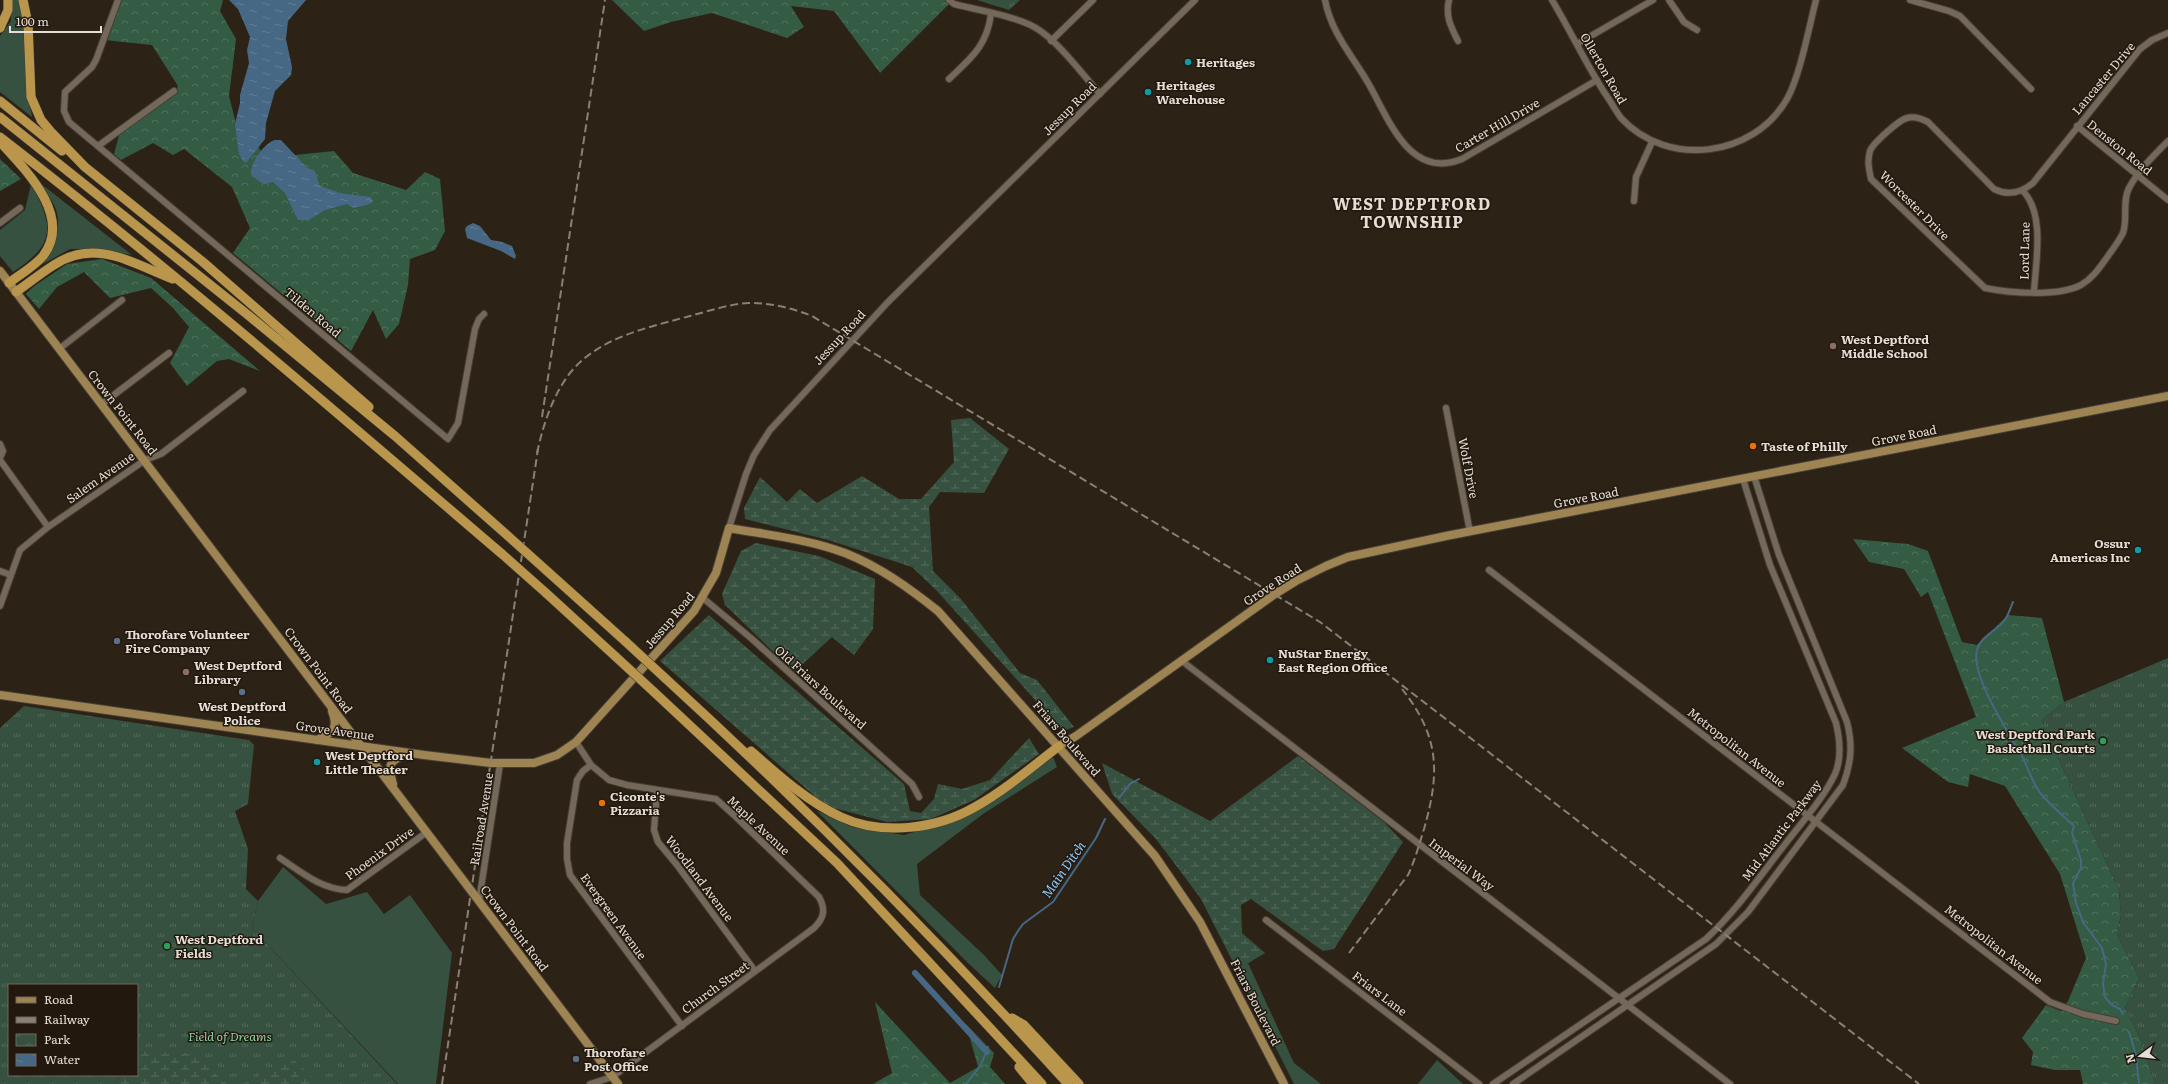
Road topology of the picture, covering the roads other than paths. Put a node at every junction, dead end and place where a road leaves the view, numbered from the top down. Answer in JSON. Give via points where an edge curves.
{"nodes":[{"id":1,"x":8,"y":0,"type":"edge"},
{"id":2,"x":23,"y":0,"type":"edge"},
{"id":3,"x":118,"y":0,"type":"edge"},
{"id":4,"x":949,"y":0,"type":"edge"},
{"id":5,"x":1093,"y":0,"type":"edge"},
{"id":6,"x":1196,"y":0,"type":"edge"},
{"id":7,"x":1325,"y":0,"type":"edge"},
{"id":8,"x":1449,"y":0,"type":"edge"},
{"id":9,"x":1552,"y":0,"type":"edge"},
{"id":10,"x":1653,"y":0,"type":"edge"},
{"id":11,"x":1669,"y":0,"type":"edge"},
{"id":12,"x":1816,"y":0,"type":"edge"},
{"id":13,"x":1910,"y":0,"type":"edge"},
{"id":14,"x":991,"y":14,"type":"junction"},
{"id":15,"x":0,"y":28,"type":"edge"},
{"id":16,"x":1697,"y":30,"type":"dead end"},
{"id":17,"x":2168,"y":33,"type":"edge"},
{"id":18,"x":1052,"y":41,"type":"junction"},
{"id":19,"x":1458,"y":41,"type":"dead end"},
{"id":20,"x":1577,"y":44,"type":"junction"},
{"id":21,"x":949,"y":79,"type":"dead end"},
{"id":22,"x":1597,"y":80,"type":"junction"},
{"id":23,"x":2031,"y":89,"type":"dead end"},
{"id":24,"x":174,"y":91,"type":"dead end"},
{"id":25,"x":1100,"y":94,"type":"junction"},
{"id":26,"x":0,"y":101,"type":"edge"},
{"id":27,"x":0,"y":117,"type":"edge"},
{"id":28,"x":2077,"y":126,"type":"junction"},
{"id":29,"x":0,"y":137,"type":"edge"},
{"id":30,"x":0,"y":142,"type":"edge"},
{"id":31,"x":1652,"y":142,"type":"junction"},
{"id":32,"x":2168,"y":142,"type":"edge"},
{"id":33,"x":98,"y":146,"type":"junction"},
{"id":34,"x":80,"y":163,"type":"junction"},
{"id":35,"x":2138,"y":175,"type":"junction"},
{"id":36,"x":2023,"y":191,"type":"junction"},
{"id":37,"x":2168,"y":200,"type":"edge"},
{"id":38,"x":1634,"y":201,"type":"dead end"},
{"id":39,"x":20,"y":208,"type":"dead end"},
{"id":40,"x":0,"y":223,"type":"edge"},
{"id":41,"x":0,"y":271,"type":"edge"},
{"id":42,"x":180,"y":282,"type":"junction"},
{"id":43,"x":9,"y":283,"type":"junction"},
{"id":44,"x":16,"y":292,"type":"junction"},
{"id":45,"x":2034,"y":292,"type":"junction"},
{"id":46,"x":122,"y":300,"type":"dead end"},
{"id":47,"x":484,"y":314,"type":"dead end"},
{"id":48,"x":59,"y":349,"type":"junction"},
{"id":49,"x":169,"y":353,"type":"dead end"},
{"id":50,"x":243,"y":391,"type":"dead end"},
{"id":51,"x":2168,"y":396,"type":"edge"},
{"id":52,"x":102,"y":404,"type":"junction"},
{"id":53,"x":1446,"y":408,"type":"dead end"},
{"id":54,"x":395,"y":436,"type":"junction"},
{"id":55,"x":0,"y":444,"type":"edge"},
{"id":56,"x":0,"y":458,"type":"edge"},
{"id":57,"x":144,"y":460,"type":"junction"},
{"id":58,"x":1754,"y":476,"type":"junction"},
{"id":59,"x":1743,"y":479,"type":"junction"},
{"id":60,"x":48,"y":527,"type":"junction"},
{"id":61,"x":729,"y":528,"type":"junction"},
{"id":62,"x":1470,"y":532,"type":"junction"},
{"id":63,"x":1489,"y":570,"type":"dead end"},
{"id":64,"x":0,"y":571,"type":"edge"},
{"id":65,"x":10,"y":575,"type":"junction"},
{"id":66,"x":703,"y":598,"type":"junction"},
{"id":67,"x":0,"y":606,"type":"edge"},
{"id":68,"x":1182,"y":661,"type":"junction"},
{"id":69,"x":0,"y":695,"type":"edge"},
{"id":70,"x":326,"y":699,"type":"junction"},
{"id":71,"x":712,"y":721,"type":"junction"},
{"id":72,"x":317,"y":740,"type":"junction"},
{"id":73,"x":576,"y":742,"type":"junction"},
{"id":74,"x":362,"y":746,"type":"junction"},
{"id":75,"x":1059,"y":746,"type":"junction"},
{"id":76,"x":410,"y":753,"type":"junction"},
{"id":77,"x":500,"y":764,"type":"junction"},
{"id":78,"x":591,"y":765,"type":"junction"},
{"id":79,"x":394,"y":789,"type":"junction"},
{"id":80,"x":657,"y":790,"type":"junction"},
{"id":81,"x":919,"y":797,"type":"dead end"},
{"id":82,"x":1808,"y":815,"type":"junction"},
{"id":83,"x":1817,"y":822,"type":"junction"},
{"id":84,"x":426,"y":832,"type":"junction"},
{"id":85,"x":280,"y":858,"type":"dead end"},
{"id":86,"x":479,"y":901,"type":"junction"},
{"id":87,"x":824,"y":911,"type":"joint"},
{"id":88,"x":1266,"y":920,"type":"dead end"},
{"id":89,"x":892,"y":924,"type":"junction"},
{"id":90,"x":755,"y":971,"type":"junction"},
{"id":91,"x":1617,"y":998,"type":"junction"},
{"id":92,"x":1628,"y":1006,"type":"junction"},
{"id":93,"x":1003,"y":1012,"type":"junction"},
{"id":94,"x":2116,"y":1021,"type":"dead end"},
{"id":95,"x":682,"y":1026,"type":"junction"},
{"id":96,"x":612,"y":1077,"type":"junction"},
{"id":97,"x":590,"y":1084,"type":"edge"},
{"id":98,"x":618,"y":1084,"type":"edge"},
{"id":99,"x":1033,"y":1084,"type":"edge"},
{"id":100,"x":1042,"y":1084,"type":"edge"},
{"id":101,"x":1068,"y":1084,"type":"edge"},
{"id":102,"x":1079,"y":1084,"type":"edge"},
{"id":103,"x":1284,"y":1084,"type":"edge"},
{"id":104,"x":1479,"y":1084,"type":"edge"},
{"id":105,"x":1493,"y":1084,"type":"edge"},
{"id":106,"x":1513,"y":1084,"type":"edge"},
{"id":107,"x":1730,"y":1084,"type":"edge"}],
"edges":[{"from":1,"to":15,"type":"highway","via":[[8,10]]},
{"from":2,"to":34,"type":"highway","via":[[28,24],[30,82],[35,108],[51,132]]},
{"from":3,"to":33,"type":"street","name":"Tilden Road","via":[[92,67],[65,92],[63,104],[69,122]]},
{"from":4,"to":14,"type":"street","via":[[954,4]]},
{"from":5,"to":18,"type":"street"},
{"from":6,"to":25,"type":"street","name":"Jessup Road"},
{"from":7,"to":22,"type":"street","name":"Carter Hill Drive","via":[[1338,38],[1368,82],[1395,133],[1411,151],[1430,162],[1454,162],[1462,159]]},
{"from":8,"to":19,"type":"street","via":[[1447,11],[1450,26]]},
{"from":9,"to":20,"type":"street","name":"Ollerton Road"},
{"from":10,"to":20,"type":"street"},
{"from":11,"to":16,"type":"street","via":[[1684,22]]},
{"from":12,"to":31,"type":"street","name":"Ollerton Road","via":[[1788,98],[1776,116],[1762,129],[1723,148],[1679,149]]},
{"from":13,"to":23,"type":"street","via":[[1960,16]]},
{"from":14,"to":18,"type":"street","via":[[1036,28]]},
{"from":14,"to":21,"type":"street","via":[[988,34],[977,51]]},
{"from":17,"to":28,"type":"street","name":"Lancaster Drive","via":[[2140,49]]},
{"from":18,"to":25,"type":"street"},
{"from":20,"to":22,"type":"street","name":"Ollerton Road"},
{"from":22,"to":31,"type":"street","name":"Ollerton Road","via":[[1621,117]]},
{"from":24,"to":33,"type":"street"},
{"from":25,"to":61,"type":"street","name":"Jessup Road","via":[[888,302],[770,430],[754,455],[746,474]]},
{"from":26,"to":34,"type":"highway"},
{"from":27,"to":54,"type":"highway"},
{"from":28,"to":35,"type":"street","name":"Denston Road"},
{"from":28,"to":36,"type":"street","via":[[2033,183]]},
{"from":29,"to":42,"type":"highway","via":[[98,212]]},
{"from":30,"to":43,"type":"highway","via":[[34,182],[45,200],[52,224],[49,246],[43,256]]},
{"from":31,"to":38,"type":"street","via":[[1636,177]]},
{"from":32,"to":35,"type":"street","name":"Worcester Drive"},
{"from":33,"to":47,"type":"street","name":"Tilden Road","via":[[448,439],[458,423],[475,329]]},
{"from":34,"to":54,"type":"highway","via":[[259,310],[382,418]]},
{"from":35,"to":37,"type":"street","name":"Denston Road"},
{"from":35,"to":45,"type":"street","name":"Worcester Drive","via":[[2128,190],[2126,224],[2122,236],[2091,278],[2066,290]]},
{"from":36,"to":45,"type":"street","name":"Lord Lane","via":[[2035,209],[2037,221]]},
{"from":36,"to":45,"type":"street","name":"Worcester Drive","via":[[2008,193],[1994,189],[1928,122],[1918,118],[1906,118],[1895,124],[1871,149],[1868,165],[1871,179],[1985,288]]},
{"from":39,"to":40,"type":"street"},
{"from":41,"to":43,"type":"main road","name":"Crown Point Road"},
{"from":42,"to":44,"type":"highway","via":[[110,254],[96,252],[64,259]]},
{"from":42,"to":89,"type":"highway","bridge":true,"via":[[253,340],[546,593],[837,863]]},
{"from":43,"to":44,"type":"main road","name":"Crown Point Road"},
{"from":44,"to":48,"type":"main road","name":"Crown Point Road"},
{"from":46,"to":48,"type":"street"},
{"from":48,"to":52,"type":"main road","name":"Crown Point Road"},
{"from":49,"to":52,"type":"street"},
{"from":50,"to":57,"type":"street","name":"Salem Avenue","via":[[161,454]]},
{"from":51,"to":58,"type":"main road","name":"Grove Road"},
{"from":52,"to":57,"type":"main road","name":"Crown Point Road"},
{"from":53,"to":62,"type":"street","name":"Wolf Drive"},
{"from":54,"to":71,"type":"highway","bridge":true},
{"from":55,"to":56,"type":"street","via":[[3,451]]},
{"from":56,"to":60,"type":"street"},
{"from":57,"to":60,"type":"street","name":"Salem Avenue"},
{"from":57,"to":70,"type":"main road","name":"Crown Point Road"},
{"from":58,"to":59,"type":"main road","name":"Grove Road"},
{"from":58,"to":83,"type":"street","name":"Mid Atlantic Parkway","via":[[1779,555],[1842,707],[1851,738],[1850,762],[1843,786]]},
{"from":59,"to":62,"type":"main road","name":"Grove Road"},
{"from":59,"to":82,"type":"street","name":"Mid Atlantic Parkway","via":[[1772,572],[1831,711],[1840,739],[1835,775]]},
{"from":60,"to":65,"type":"street","name":"Salem Avenue","via":[[20,550]]},
{"from":61,"to":66,"type":"main road","name":"Jessup Road","via":[[716,573]]},
{"from":61,"to":75,"type":"main road","name":"Friars Boulevard","via":[[808,542],[846,553],[885,572],[911,589],[938,611]]},
{"from":62,"to":68,"type":"main road","name":"Grove Road","via":[[1359,554],[1326,566],[1275,594]]},
{"from":63,"to":82,"type":"street","name":"Metropolitan Avenue"},
{"from":64,"to":65,"type":"street"},
{"from":65,"to":67,"type":"street","name":"Salem Avenue"},
{"from":66,"to":73,"type":"main road","name":"Jessup Road","via":[[681,627]]},
{"from":66,"to":81,"type":"street","name":"Old Friars Boulevard","via":[[893,766],[912,784]]},
{"from":68,"to":75,"type":"main road","name":"Grove Road"},
{"from":68,"to":91,"type":"street","name":"Imperial Way"},
{"from":69,"to":72,"type":"main road","name":"Grove Avenue"},
{"from":70,"to":72,"type":"main road","via":[[336,720],[335,726],[333,731]]},
{"from":70,"to":74,"type":"main road","name":"Crown Point Road"},
{"from":71,"to":75,"type":"highway","via":[[735,736],[784,779],[825,809],[842,818],[867,825],[896,828],[927,825],[953,818],[976,807]]},
{"from":71,"to":93,"type":"highway","via":[[855,859]]},
{"from":72,"to":74,"type":"main road","name":"Grove Avenue"},
{"from":73,"to":77,"type":"main road","name":"Jessup Road","via":[[545,760],[523,764]]},
{"from":73,"to":78,"type":"street","name":"Maple Avenue"},
{"from":74,"to":76,"type":"main road","name":"Grove Avenue"},
{"from":74,"to":79,"type":"main road","name":"Crown Point Road"},
{"from":75,"to":103,"type":"main road","name":"Friars Boulevard","via":[[1155,856],[1185,898],[1213,944]]},
{"from":76,"to":77,"type":"main road","name":"Grove Avenue"},
{"from":76,"to":79,"type":"main road","via":[[395,758],[391,764],[389,770]]},
{"from":77,"to":86,"type":"street","name":"Railroad Avenue"},
{"from":78,"to":80,"type":"street","name":"Maple Avenue","via":[[616,783]]},
{"from":78,"to":95,"type":"street","name":"Evergreen Avenue","via":[[577,780],[567,843],[570,876]]},
{"from":79,"to":84,"type":"main road","name":"Crown Point Road"},
{"from":80,"to":87,"type":"street","name":"Maple Avenue","via":[[716,799],[819,897]]},
{"from":80,"to":90,"type":"street","name":"Woodland Avenue","via":[[654,830],[658,842]]},
{"from":82,"to":83,"type":"street","name":"Metropolitan Avenue"},
{"from":82,"to":91,"type":"street","name":"Mid Atlantic Parkway","via":[[1731,914],[1717,928],[1678,959]]},
{"from":83,"to":92,"type":"street","name":"Mid Atlantic Parkway","via":[[1736,925],[1707,952]]},
{"from":83,"to":94,"type":"street","name":"Metropolitan Avenue","via":[[2050,1002],[2083,1014]]},
{"from":84,"to":85,"type":"street","name":"Phoenix Drive","via":[[347,890],[334,890],[324,886]]},
{"from":84,"to":86,"type":"main road","name":"Crown Point Road"},
{"from":86,"to":96,"type":"main road","name":"Crown Point Road"},
{"from":87,"to":90,"type":"street","name":"Church Street","via":[[821,921],[814,928]]},
{"from":88,"to":104,"type":"street","name":"Friars Lane"},
{"from":89,"to":99,"type":"highway","via":[[916,958]]},
{"from":89,"to":100,"type":"highway"},
{"from":90,"to":95,"type":"street","name":"Church Street"},
{"from":91,"to":92,"type":"street","name":"Imperial Way"},
{"from":91,"to":105,"type":"street","name":"Mid Atlantic Parkway"},
{"from":92,"to":106,"type":"street","name":"Mid Atlantic Parkway"},
{"from":92,"to":107,"type":"street","name":"Imperial Way"},
{"from":93,"to":101,"type":"highway"},
{"from":93,"to":102,"type":"highway","via":[[1024,1025]]},
{"from":95,"to":96,"type":"street","name":"Church Street"},
{"from":96,"to":97,"type":"street","name":"Church Street"},
{"from":96,"to":98,"type":"main road","name":"Crown Point Road"}]}
